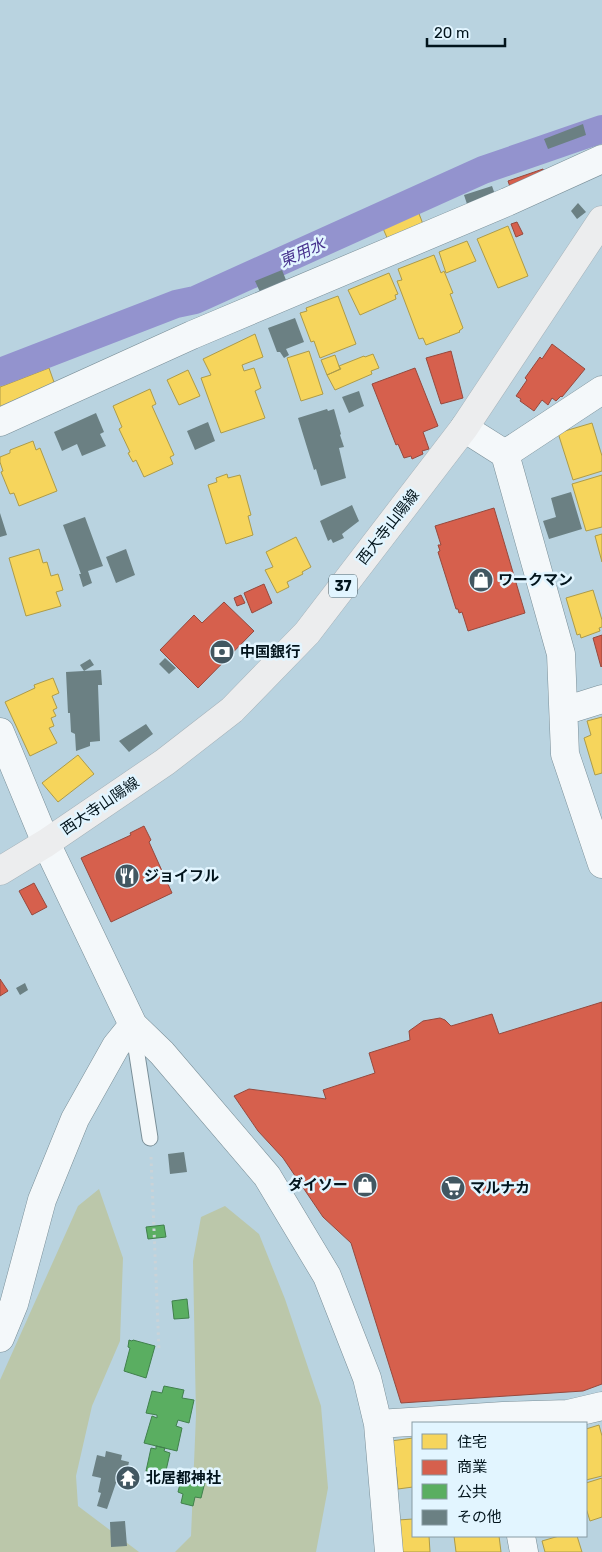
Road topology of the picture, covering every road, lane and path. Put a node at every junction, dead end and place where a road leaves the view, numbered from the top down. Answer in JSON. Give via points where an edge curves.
{"nodes":[{"id":1,"x":602,"y":160,"type":"edge"},
{"id":2,"x":602,"y":220,"type":"edge"},
{"id":3,"x":602,"y":390,"type":"edge"},
{"id":4,"x":0,"y":422,"type":"edge"},
{"id":5,"x":464,"y":428,"type":"junction"},
{"id":6,"x":505,"y":454,"type":"junction"},
{"id":7,"x":602,"y":699,"type":"edge"},
{"id":8,"x":564,"y":711,"type":"junction"},
{"id":9,"x":0,"y":732,"type":"edge"},
{"id":10,"x":46,"y":843,"type":"junction"},
{"id":11,"x":602,"y":864,"type":"edge"},
{"id":12,"x":0,"y":871,"type":"edge"},
{"id":13,"x":133,"y":1025,"type":"junction"},
{"id":14,"x":150,"y":1138,"type":"joint"},
{"id":15,"x":7,"y":1300,"type":"edge"},
{"id":16,"x":0,"y":1338,"type":"edge"},
{"id":17,"x":159,"y":1351,"type":"dead end"},
{"id":18,"x":602,"y":1406,"type":"edge"},
{"id":19,"x":504,"y":1420,"type":"edge"},
{"id":20,"x":441,"y":1422,"type":"edge"},
{"id":21,"x":412,"y":1423,"type":"edge"},
{"id":22,"x":378,"y":1424,"type":"junction"},
{"id":23,"x":521,"y":1537,"type":"edge"},
{"id":24,"x":388,"y":1552,"type":"edge"},
{"id":25,"x":524,"y":1552,"type":"edge"}],
"edges":[{"from":1,"to":4,"type":"street","via":[[192,335]]},
{"from":2,"to":5,"type":"main road","name":"西大寺山陽線","number":"37"},
{"from":3,"to":6,"type":"street"},
{"from":5,"to":6,"type":"street"},
{"from":5,"to":10,"type":"main road","name":"西大寺山陽線","number":"37","via":[[307,633],[232,710],[164,762]]},
{"from":6,"to":8,"type":"street","via":[[561,654]]},
{"from":7,"to":8,"type":"street"},
{"from":8,"to":11,"type":"street","via":[[565,754]]},
{"from":9,"to":10,"type":"street"},
{"from":10,"to":12,"type":"main road","name":"西大寺山陽線","number":"37"},
{"from":10,"to":13,"type":"street"},
{"from":13,"to":14,"type":"lane"},
{"from":13,"to":15,"type":"street","via":[[116,1046],[74,1119]]},
{"from":13,"to":22,"type":"street","via":[[162,1053],[267,1176],[327,1276],[367,1378]]},
{"from":14,"to":17,"type":"path"},
{"from":15,"to":16,"type":"street"},
{"from":18,"to":19,"type":"street","via":[[568,1414]]},
{"from":19,"to":20,"type":"street"},
{"from":21,"to":22,"type":"street"},
{"from":22,"to":24,"type":"street"},
{"from":23,"to":25,"type":"street"}]}
